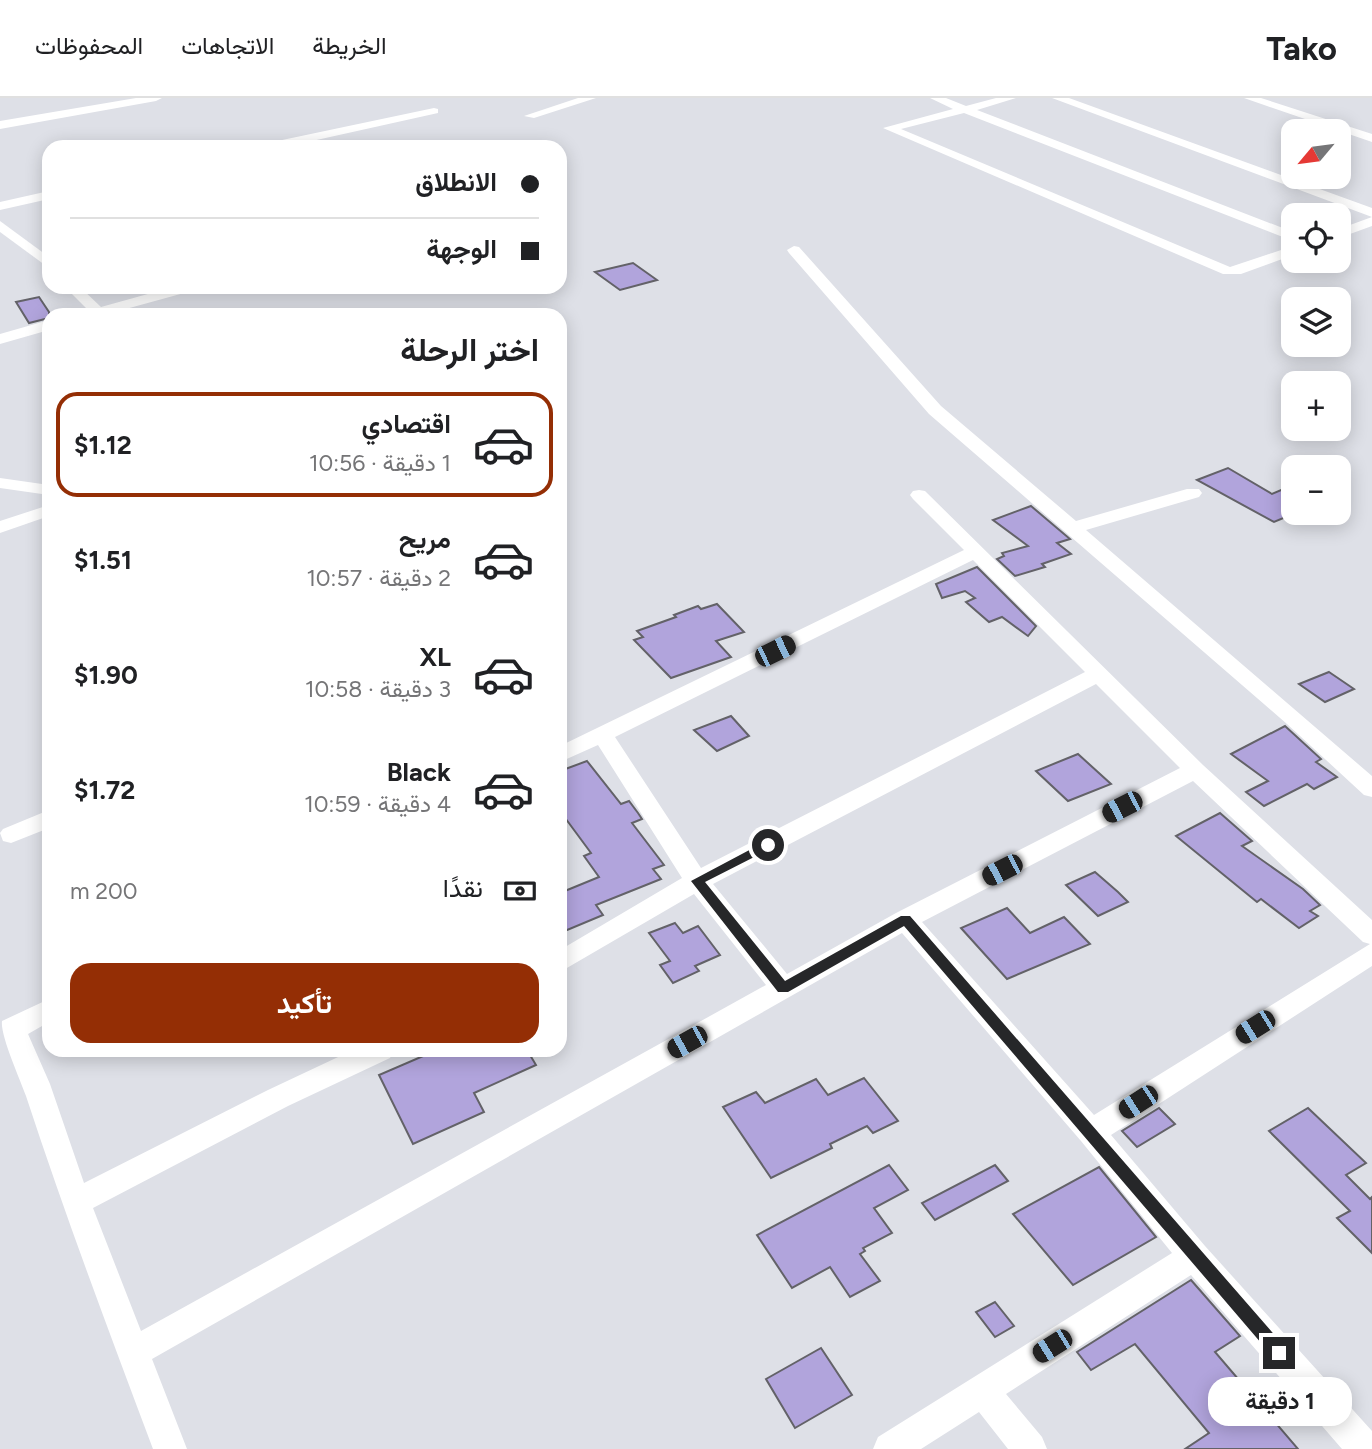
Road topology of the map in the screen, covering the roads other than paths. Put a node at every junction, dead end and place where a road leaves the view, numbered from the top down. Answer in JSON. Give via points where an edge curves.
{"nodes":[{"id":1,"x":156,"y":98,"type":"edge"},
{"id":2,"x":590,"y":98,"type":"edge"},
{"id":3,"x":936,"y":98,"type":"edge"},
{"id":4,"x":1010,"y":98,"type":"edge"},
{"id":5,"x":1058,"y":98,"type":"edge"},
{"id":6,"x":1250,"y":98,"type":"edge"},
{"id":7,"x":964,"y":109,"type":"junction"},
{"id":8,"x":434,"y":111,"type":"dead end"},
{"id":9,"x":530,"y":116,"type":"dead end"},
{"id":10,"x":0,"y":125,"type":"edge"},
{"id":11,"x":1372,"y":138,"type":"edge"},
{"id":12,"x":300,"y":140,"type":"edge"},
{"id":13,"x":42,"y":197,"type":"edge"},
{"id":14,"x":0,"y":206,"type":"edge"},
{"id":15,"x":1372,"y":213,"type":"edge"},
{"id":16,"x":1372,"y":221,"type":"edge"},
{"id":17,"x":0,"y":225,"type":"edge"},
{"id":18,"x":1351,"y":229,"type":"edge"},
{"id":19,"x":1281,"y":232,"type":"edge"},
{"id":20,"x":794,"y":250,"type":"dead end"},
{"id":21,"x":1281,"y":254,"type":"edge"},
{"id":22,"x":42,"y":256,"type":"edge"},
{"id":23,"x":77,"y":294,"type":"edge"},
{"id":24,"x":165,"y":294,"type":"edge"},
{"id":25,"x":88,"y":308,"type":"edge"},
{"id":26,"x":115,"y":308,"type":"edge"},
{"id":27,"x":42,"y":328,"type":"edge"},
{"id":28,"x":0,"y":339,"type":"edge"},
{"id":29,"x":0,"y":483,"type":"edge"},
{"id":30,"x":42,"y":489,"type":"edge"},
{"id":31,"x":1193,"y":492,"type":"dead end"},
{"id":32,"x":919,"y":495,"type":"dead end"},
{"id":33,"x":42,"y":512,"type":"edge"},
{"id":34,"x":0,"y":527,"type":"edge"},
{"id":35,"x":1074,"y":528,"type":"junction"},
{"id":36,"x":977,"y":551,"type":"junction"},
{"id":37,"x":1098,"y":674,"type":"junction"},
{"id":38,"x":602,"y":734,"type":"junction"},
{"id":39,"x":567,"y":752,"type":"edge"},
{"id":40,"x":1195,"y":769,"type":"junction"},
{"id":41,"x":1372,"y":789,"type":"edge"},
{"id":42,"x":42,"y":821,"type":"edge"},
{"id":43,"x":11,"y":835,"type":"dead end"},
{"id":44,"x":697,"y":881,"type":"junction"},
{"id":45,"x":905,"y":920,"type":"junction"},
{"id":46,"x":1372,"y":935,"type":"edge"},
{"id":47,"x":1372,"y":953,"type":"edge"},
{"id":48,"x":567,"y":957,"type":"edge"},
{"id":49,"x":783,"y":988,"type":"junction"},
{"id":50,"x":42,"y":1014,"type":"edge"},
{"id":51,"x":6,"y":1032,"type":"edge"},
{"id":52,"x":365,"y":1057,"type":"edge"},
{"id":53,"x":1091,"y":1132,"type":"junction"},
{"id":54,"x":76,"y":1202,"type":"junction"},
{"id":55,"x":1194,"y":1256,"type":"junction"},
{"id":56,"x":134,"y":1352,"type":"junction"},
{"id":57,"x":982,"y":1390,"type":"junction"},
{"id":58,"x":170,"y":1449,"type":"edge"},
{"id":59,"x":890,"y":1449,"type":"edge"},
{"id":60,"x":1030,"y":1449,"type":"edge"},
{"id":61,"x":1365,"y":1449,"type":"edge"}],
"edges":[{"from":1,"to":10,"type":"street"},
{"from":2,"to":9,"type":"street"},
{"from":3,"to":7,"type":"street"},
{"from":4,"to":7,"type":"street"},
{"from":5,"to":15,"type":"street"},
{"from":6,"to":11,"type":"street"},
{"from":7,"to":19,"type":"street"},
{"from":7,"to":21,"type":"street","via":[[889,128],[1228,271]]},
{"from":8,"to":12,"type":"street"},
{"from":13,"to":14,"type":"street"},
{"from":16,"to":18,"type":"street"},
{"from":17,"to":22,"type":"street"},
{"from":20,"to":35,"type":"street","via":[[935,410]]},
{"from":23,"to":25,"type":"street"},
{"from":24,"to":26,"type":"street"},
{"from":27,"to":28,"type":"street"},
{"from":29,"to":30,"type":"street"},
{"from":31,"to":35,"type":"street"},
{"from":32,"to":36,"type":"street"},
{"from":33,"to":34,"type":"street"},
{"from":35,"to":41,"type":"street"},
{"from":36,"to":37,"type":"street"},
{"from":36,"to":38,"type":"street"},
{"from":37,"to":40,"type":"street"},
{"from":37,"to":44,"type":"street"},
{"from":38,"to":39,"type":"street"},
{"from":38,"to":44,"type":"street"},
{"from":40,"to":45,"type":"street"},
{"from":40,"to":46,"type":"street"},
{"from":42,"to":43,"type":"street"},
{"from":44,"to":48,"type":"street"},
{"from":44,"to":49,"type":"street"},
{"from":45,"to":49,"type":"street"},
{"from":45,"to":53,"type":"street"},
{"from":47,"to":53,"type":"street"},
{"from":49,"to":56,"type":"street"},
{"from":50,"to":51,"type":"street"},
{"from":51,"to":54,"type":"street","via":[[36,1084]]},
{"from":52,"to":54,"type":"street"},
{"from":53,"to":55,"type":"street"},
{"from":54,"to":56,"type":"street"},
{"from":55,"to":57,"type":"street"},
{"from":55,"to":61,"type":"street"},
{"from":56,"to":58,"type":"street"},
{"from":57,"to":59,"type":"street"},
{"from":57,"to":60,"type":"street"}]}
